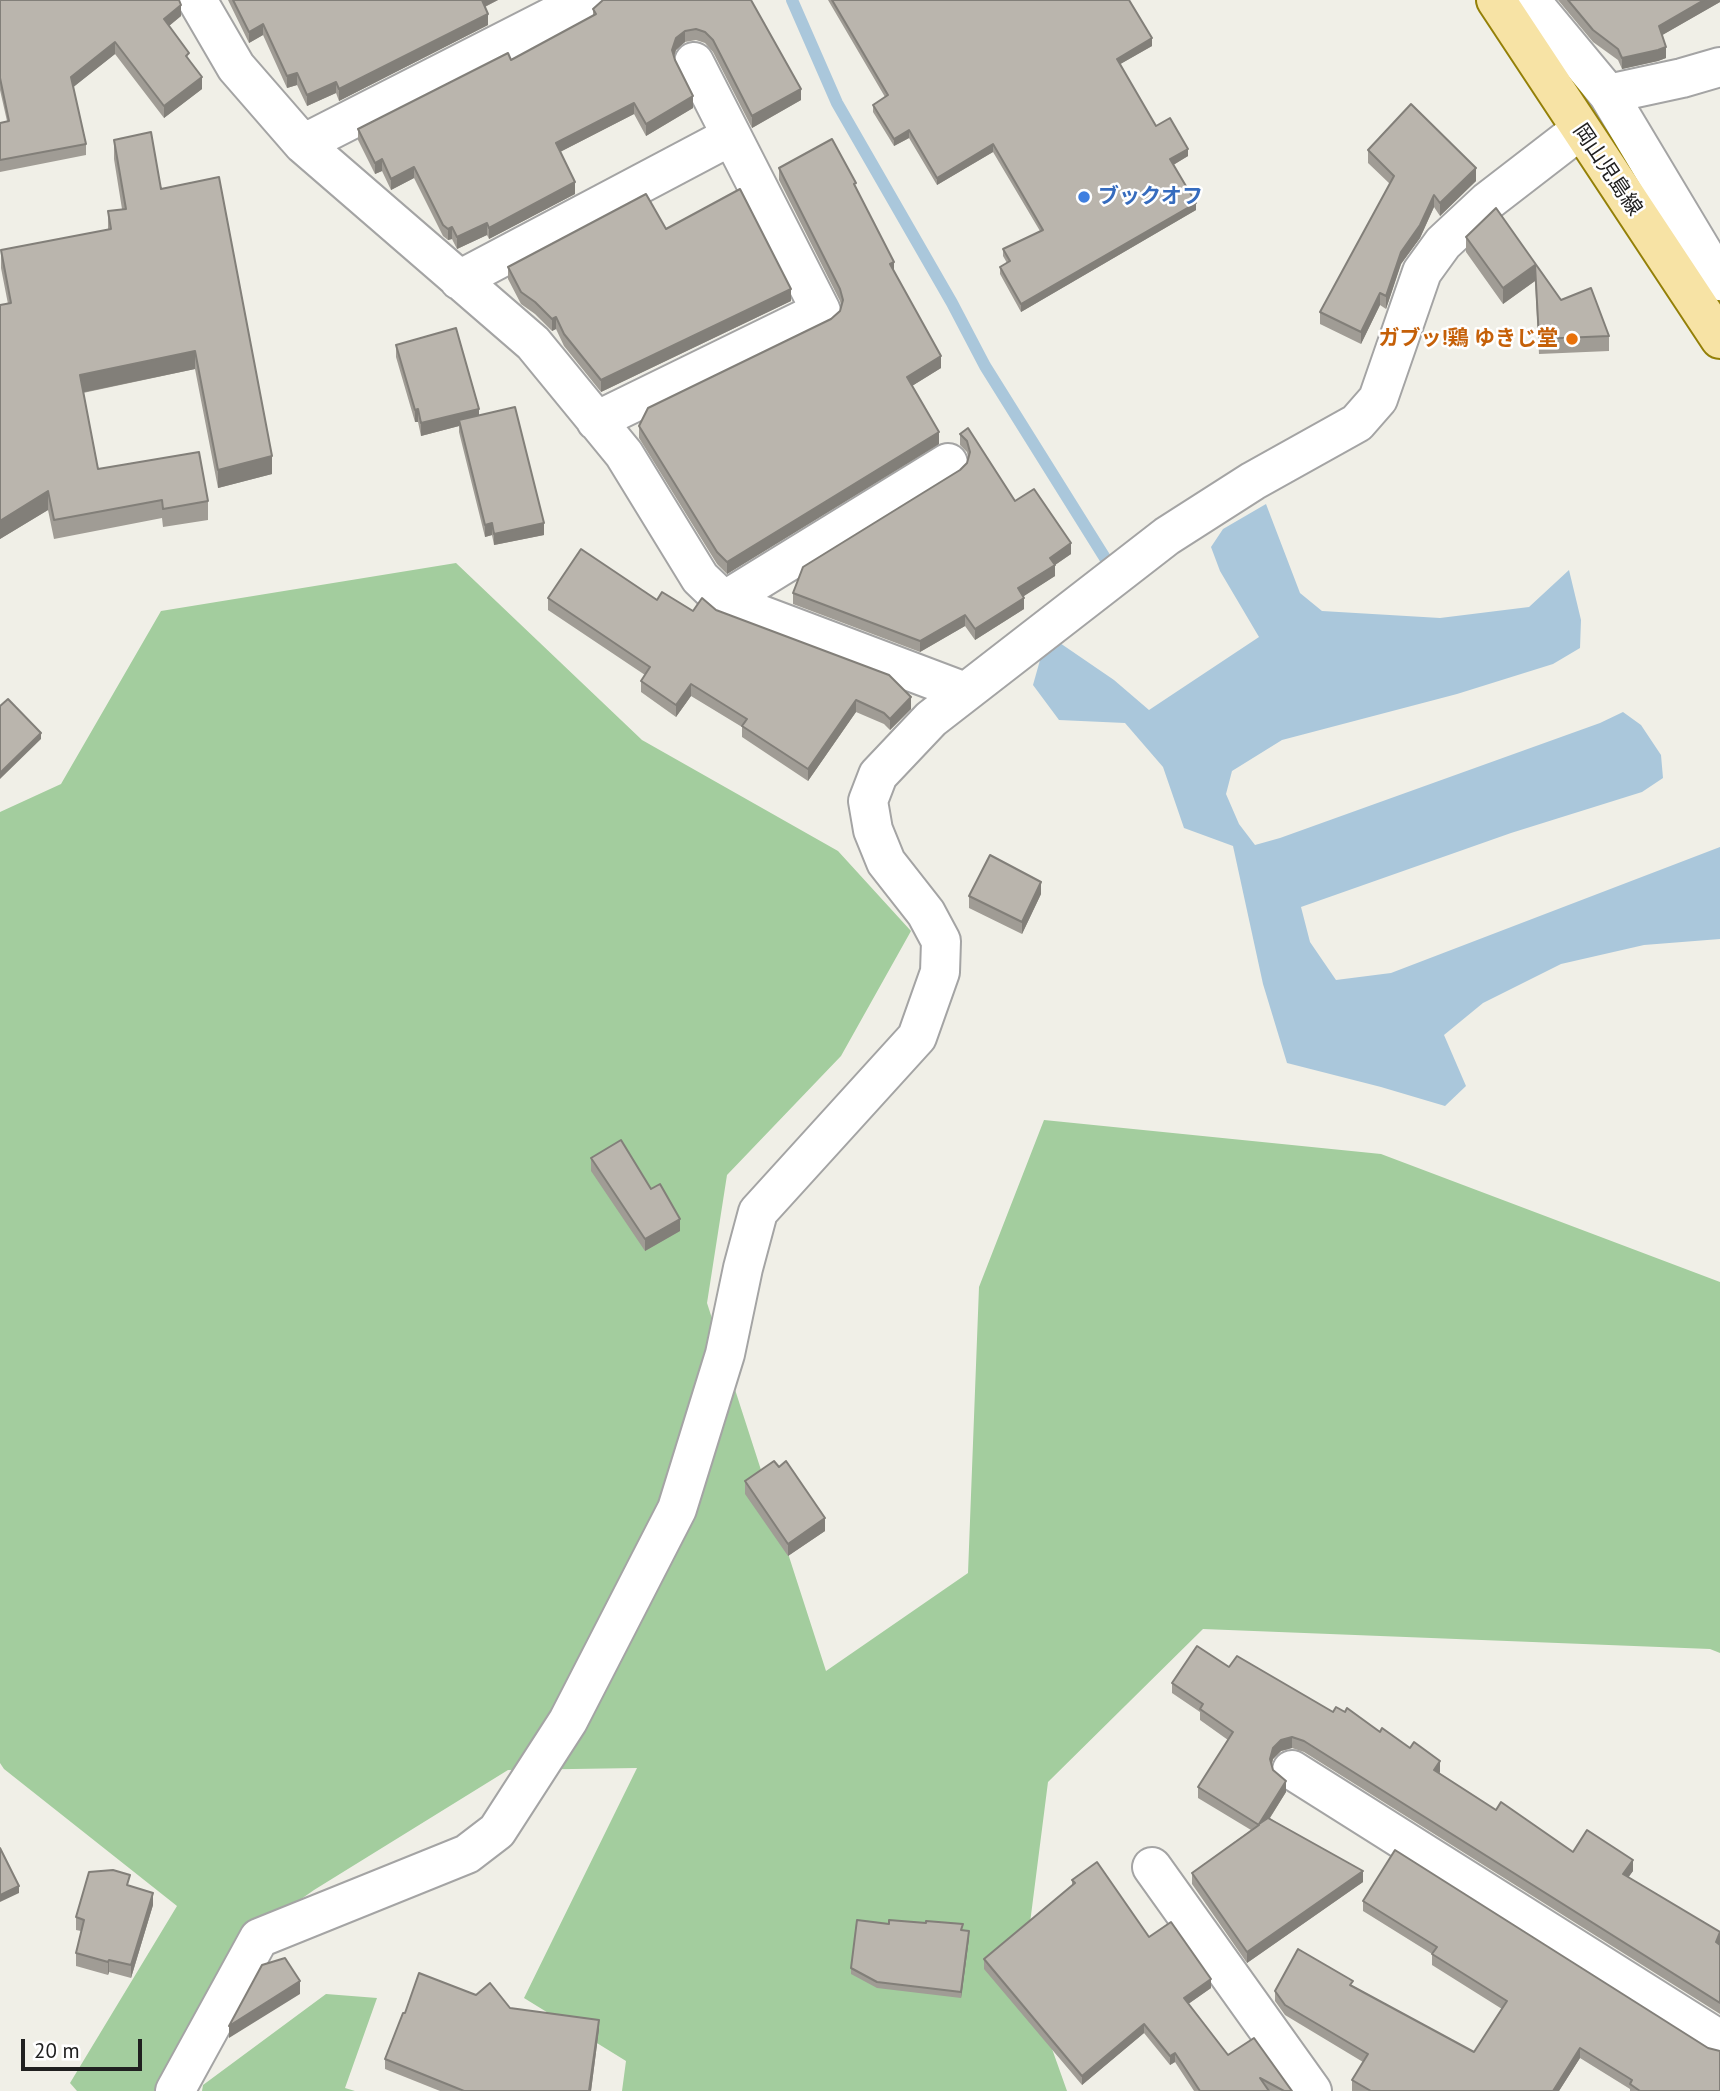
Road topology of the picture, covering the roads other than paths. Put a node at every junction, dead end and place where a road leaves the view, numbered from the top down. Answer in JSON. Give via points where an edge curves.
{"nodes":[{"id":1,"x":585,"y":0,"type":"edge"},
{"id":2,"x":201,"y":1,"type":"edge"},
{"id":3,"x":1511,"y":2,"type":"edge"},
{"id":4,"x":694,"y":62,"type":"dead end"},
{"id":5,"x":1720,"y":67,"type":"edge"},
{"id":6,"x":1608,"y":94,"type":"junction"},
{"id":7,"x":1580,"y":130,"type":"junction"},
{"id":8,"x":731,"y":136,"type":"junction"},
{"id":9,"x":303,"y":144,"type":"junction"},
{"id":10,"x":459,"y":280,"type":"junction"},
{"id":11,"x":1720,"y":281,"type":"edge"},
{"id":12,"x":1716,"y":323,"type":"edge"},
{"id":13,"x":596,"y":421,"type":"junction"},
{"id":14,"x":948,"y":463,"type":"dead end"},
{"id":15,"x":724,"y":601,"type":"junction"},
{"id":16,"x":965,"y":692,"type":"junction"},
{"id":17,"x":1292,"y":1770,"type":"dead end"},
{"id":18,"x":1152,"y":1867,"type":"dead end"},
{"id":19,"x":1720,"y":2040,"type":"edge"},
{"id":20,"x":176,"y":2091,"type":"edge"},
{"id":21,"x":1312,"y":2091,"type":"edge"}],
"edges":[{"from":1,"to":9,"type":"street"},
{"from":2,"to":9,"type":"street","via":[[236,67]]},
{"from":3,"to":6,"type":"street"},
{"from":3,"to":7,"type":"main road","name":"岡山児島線"},
{"from":4,"to":8,"type":"street"},
{"from":5,"to":6,"type":"street"},
{"from":6,"to":11,"type":"street"},
{"from":7,"to":12,"type":"main road","name":"岡山児島線"},
{"from":7,"to":16,"type":"street","via":[[1488,201],[1443,243],[1422,272],[1378,399],[1357,423],[1167,536]]},
{"from":8,"to":10,"type":"street"},
{"from":8,"to":13,"type":"street","via":[[821,311]]},
{"from":9,"to":10,"type":"street"},
{"from":10,"to":13,"type":"street","via":[[533,343]]},
{"from":13,"to":15,"type":"street","via":[[624,454],[700,578]]},
{"from":14,"to":15,"type":"street"},
{"from":15,"to":16,"type":"street"},
{"from":16,"to":20,"type":"street","via":[[931,719],[878,775],[868,801],[886,862],[926,913],[940,941],[940,972],[917,1037],[758,1212],[725,1354],[677,1509],[568,1721],[497,1831],[467,1854],[259,1938]]},
{"from":17,"to":19,"type":"street"},
{"from":18,"to":21,"type":"street"}]}
